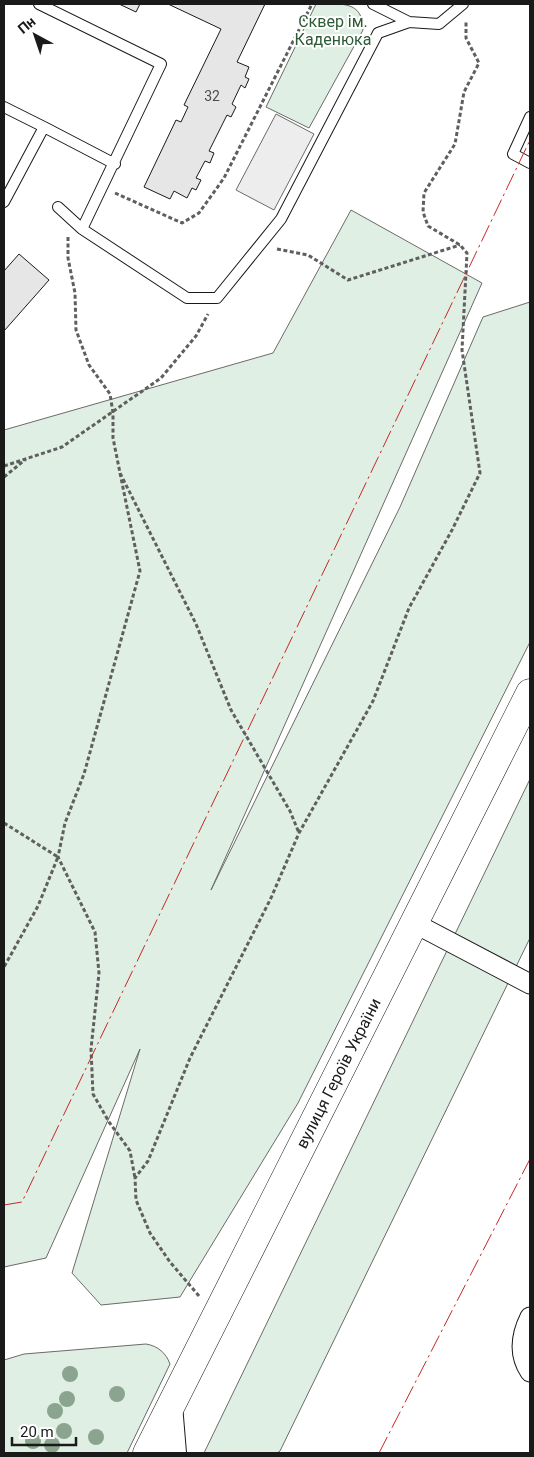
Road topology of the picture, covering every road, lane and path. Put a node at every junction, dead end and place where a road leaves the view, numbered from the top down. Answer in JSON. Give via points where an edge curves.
{"nodes":[{"id":1,"x":39,"y":4,"type":"edge"},
{"id":2,"x":312,"y":4,"type":"edge"},
{"id":3,"x":373,"y":4,"type":"edge"},
{"id":4,"x":464,"y":8,"type":"edge"},
{"id":5,"x":408,"y":22,"type":"junction"},
{"id":6,"x":4,"y":107,"type":"edge"},
{"id":7,"x":530,"y":117,"type":"edge"},
{"id":8,"x":44,"y":127,"type":"junction"},
{"id":9,"x":530,"y":163,"type":"edge"},
{"id":10,"x":115,"y":164,"type":"junction"},
{"id":11,"x":103,"y":188,"type":"junction"},
{"id":12,"x":4,"y":202,"type":"edge"},
{"id":13,"x":58,"y":206,"type":"dead end"},
{"id":14,"x":68,"y":216,"type":"junction"},
{"id":15,"x":82,"y":229,"type":"junction"},
{"id":16,"x":260,"y":245,"type":"junction"},
{"id":17,"x":460,"y":245,"type":"junction"},
{"id":18,"x":217,"y":298,"type":"junction"},
{"id":19,"x":113,"y":413,"type":"junction"},
{"id":20,"x":29,"y":457,"type":"junction"},
{"id":21,"x":4,"y":466,"type":"edge"},
{"id":22,"x":120,"y":473,"type":"junction"},
{"id":23,"x":4,"y":476,"type":"edge"},
{"id":24,"x":530,"y":693,"type":"edge"},
{"id":25,"x":4,"y":823,"type":"edge"},
{"id":26,"x":299,"y":833,"type":"junction"},
{"id":27,"x":58,"y":857,"type":"junction"},
{"id":28,"x":414,"y":923,"type":"junction"},
{"id":29,"x":4,"y":967,"type":"edge"},
{"id":30,"x":530,"y":984,"type":"edge"},
{"id":31,"x":135,"y":1178,"type":"junction"},
{"id":32,"x":216,"y":1315,"type":"junction"},
{"id":33,"x":530,"y":1317,"type":"edge"},
{"id":34,"x":530,"y":1372,"type":"edge"},
{"id":35,"x":170,"y":1405,"type":"junction"},
{"id":36,"x":147,"y":1453,"type":"edge"},
{"id":37,"x":174,"y":1453,"type":"edge"}],
"edges":[{"from":1,"to":10,"type":"lane","via":[[161,64]]},
{"from":2,"to":11,"type":"path","via":[[224,178],[199,213],[182,222]]},
{"from":3,"to":5,"type":"lane"},
{"from":4,"to":5,"type":"lane","via":[[439,24]]},
{"from":4,"to":17,"type":"path","via":[[466,38],[479,63],[464,92],[455,144],[424,193],[423,212],[428,226]]},
{"from":5,"to":16,"type":"lane","via":[[378,33],[281,219]]},
{"from":6,"to":8,"type":"lane"},
{"from":7,"to":9,"type":"lane","via":[[513,154]]},
{"from":8,"to":10,"type":"lane"},
{"from":8,"to":12,"type":"lane"},
{"from":10,"to":11,"type":"lane"},
{"from":11,"to":15,"type":"lane"},
{"from":13,"to":14,"type":"lane"},
{"from":14,"to":15,"type":"lane"},
{"from":14,"to":19,"type":"path","via":[[68,258],[75,293],[76,330],[89,365],[110,394]]},
{"from":15,"to":18,"type":"lane","via":[[187,298]]},
{"from":16,"to":17,"type":"path","via":[[308,255],[348,280]]},
{"from":16,"to":18,"type":"lane"},
{"from":17,"to":26,"type":"path","via":[[467,253],[462,350],[480,473],[409,608],[373,701]]},
{"from":18,"to":19,"type":"path","via":[[196,336],[161,378]]},
{"from":19,"to":20,"type":"path","via":[[62,447]]},
{"from":19,"to":22,"type":"path","via":[[113,438]]},
{"from":20,"to":21,"type":"path"},
{"from":20,"to":23,"type":"path"},
{"from":22,"to":26,"type":"path","via":[[196,624],[231,710],[290,811]]},
{"from":22,"to":27,"type":"path","via":[[140,571],[84,774],[65,823]]},
{"from":24,"to":28,"type":"main road","name":"вулиця Героїв України"},
{"from":25,"to":27,"type":"path"},
{"from":26,"to":31,"type":"path","via":[[271,898],[190,1058],[148,1160]]},
{"from":27,"to":29,"type":"path","via":[[38,906]]},
{"from":27,"to":31,"type":"path","via":[[95,932],[99,973],[91,1049],[93,1094],[130,1152]]},
{"from":28,"to":30,"type":"street"},
{"from":28,"to":32,"type":"main road","name":"вулиця Героїв України"},
{"from":31,"to":32,"type":"path","via":[[136,1200],[150,1233],[170,1262]]},
{"from":32,"to":35,"type":"main road","name":"вулиця Героїв України"},
{"from":33,"to":34,"type":"street","via":[[522,1332],[522,1353]]},
{"from":35,"to":36,"type":"main road","name":"вулиця Героїв України"},
{"from":35,"to":37,"type":"street"}]}
